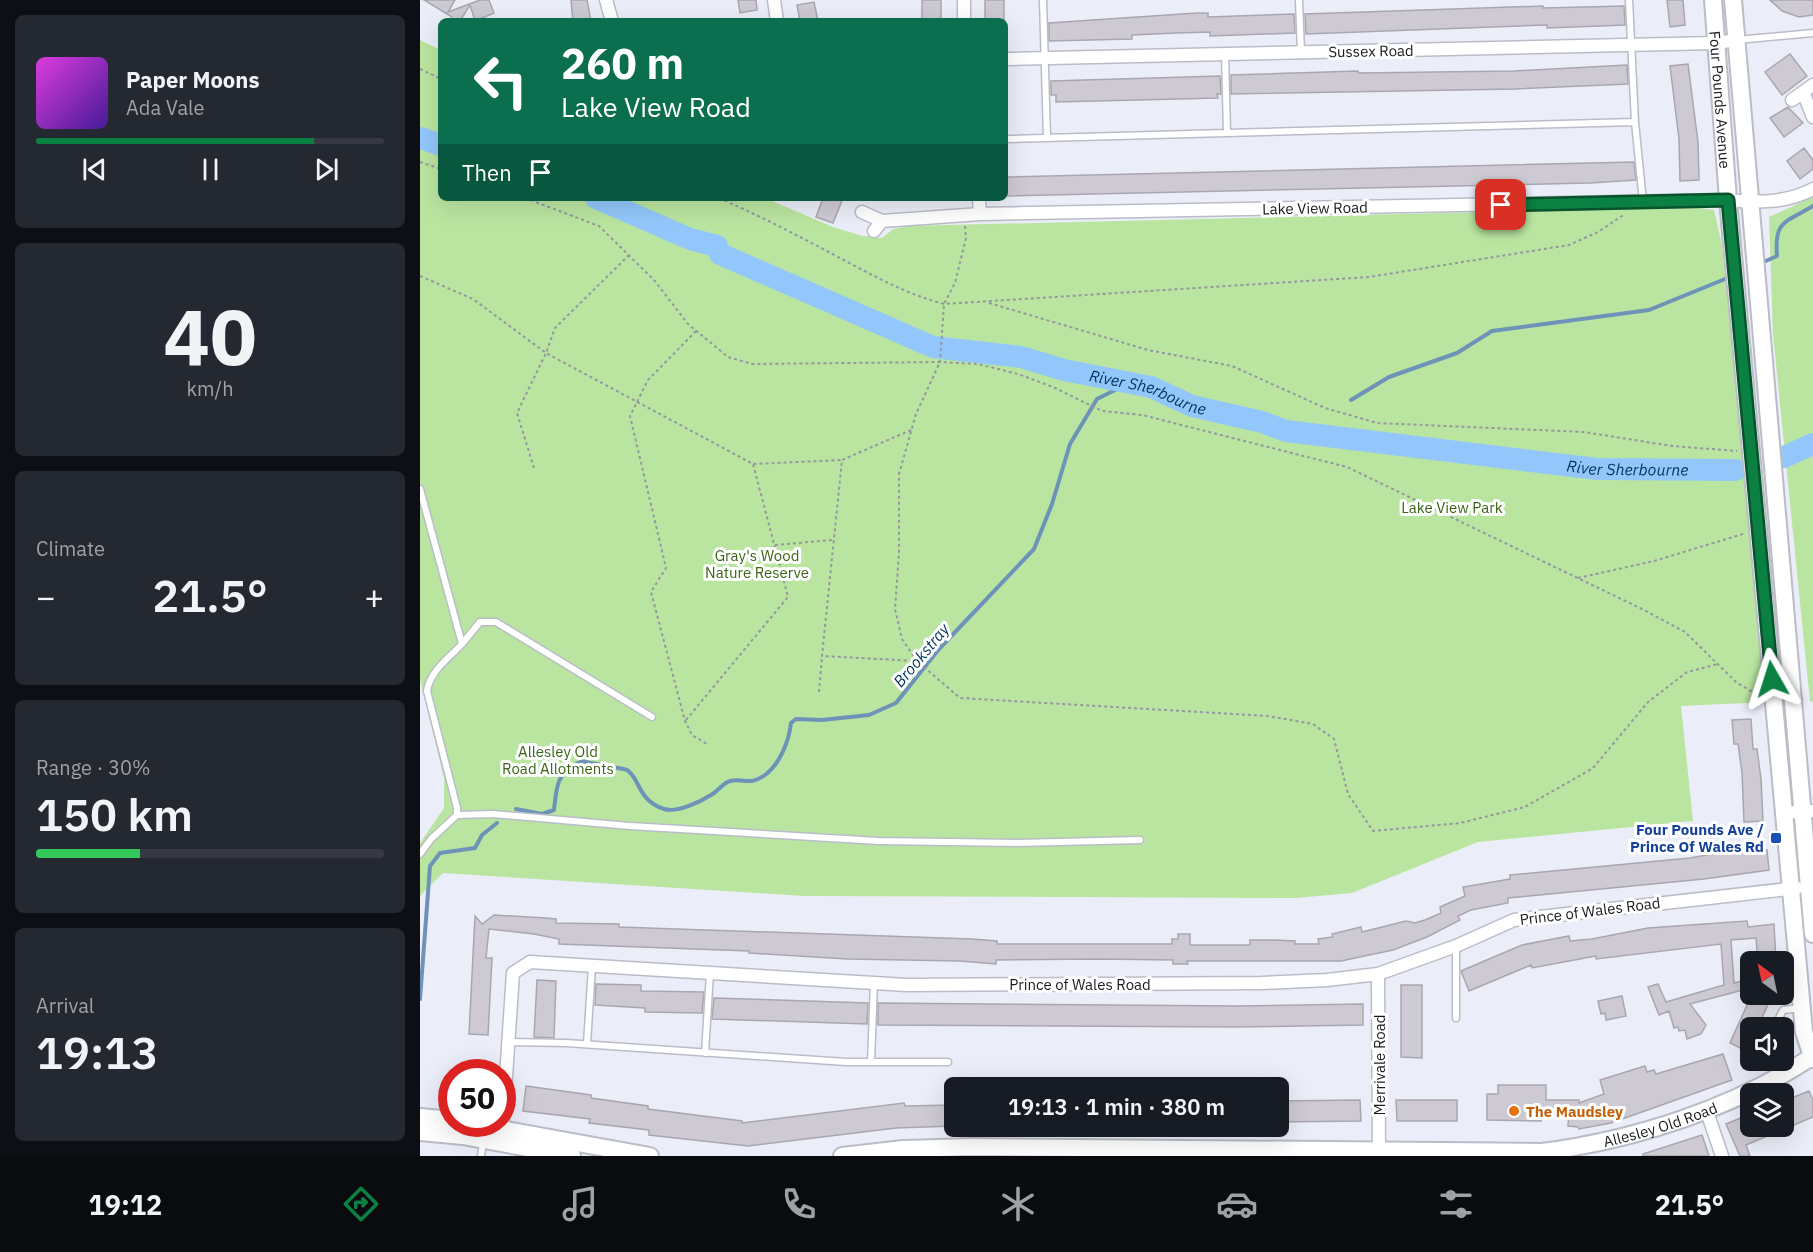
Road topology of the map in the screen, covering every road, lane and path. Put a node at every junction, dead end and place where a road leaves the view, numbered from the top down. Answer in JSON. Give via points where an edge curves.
{"nodes":[{"id":1,"x":606,"y":0,"type":"edge"},
{"id":2,"x":774,"y":0,"type":"edge"},
{"id":3,"x":964,"y":0,"type":"edge"},
{"id":4,"x":1043,"y":0,"type":"edge"},
{"id":5,"x":1299,"y":0,"type":"edge"},
{"id":6,"x":1629,"y":0,"type":"edge"},
{"id":7,"x":1713,"y":0,"type":"edge"},
{"id":8,"x":1733,"y":0,"type":"edge"},
{"id":9,"x":611,"y":18,"type":"edge"},
{"id":10,"x":777,"y":18,"type":"edge"},
{"id":11,"x":964,"y":18,"type":"edge"},
{"id":12,"x":1813,"y":33,"type":"edge"},
{"id":13,"x":1737,"y":40,"type":"junction"},
{"id":14,"x":1716,"y":43,"type":"junction"},
{"id":15,"x":1632,"y":45,"type":"junction"},
{"id":16,"x":1301,"y":52,"type":"junction"},
{"id":17,"x":1226,"y":54,"type":"junction"},
{"id":18,"x":1008,"y":58,"type":"edge"},
{"id":19,"x":1044,"y":58,"type":"junction"},
{"id":20,"x":420,"y":69,"type":"edge"},
{"id":21,"x":438,"y":78,"type":"edge"},
{"id":22,"x":1813,"y":85,"type":"edge"},
{"id":23,"x":1803,"y":92,"type":"junction"},
{"id":24,"x":1792,"y":100,"type":"dead end"},
{"id":25,"x":1813,"y":117,"type":"edge"},
{"id":26,"x":1635,"y":122,"type":"junction"},
{"id":27,"x":1227,"y":133,"type":"junction"},
{"id":28,"x":1047,"y":138,"type":"junction"},
{"id":29,"x":1008,"y":139,"type":"edge"},
{"id":30,"x":420,"y":162,"type":"edge"},
{"id":31,"x":438,"y":168,"type":"edge"},
{"id":32,"x":1813,"y":189,"type":"edge"},
{"id":33,"x":1728,"y":200,"type":"junction"},
{"id":34,"x":533,"y":201,"type":"edge"},
{"id":35,"x":725,"y":201,"type":"edge"},
{"id":36,"x":979,"y":201,"type":"edge"},
{"id":37,"x":1642,"y":202,"type":"junction"},
{"id":38,"x":1749,"y":202,"type":"junction"},
{"id":39,"x":862,"y":212,"type":"dead end"},
{"id":40,"x":980,"y":214,"type":"junction"},
{"id":41,"x":965,"y":215,"type":"junction"},
{"id":42,"x":882,"y":221,"type":"junction"},
{"id":43,"x":874,"y":231,"type":"dead end"},
{"id":44,"x":629,"y":255,"type":"junction"},
{"id":45,"x":420,"y":276,"type":"edge"},
{"id":46,"x":987,"y":302,"type":"junction"},
{"id":47,"x":944,"y":304,"type":"junction"},
{"id":48,"x":696,"y":331,"type":"junction"},
{"id":49,"x":546,"y":353,"type":"junction"},
{"id":50,"x":940,"y":362,"type":"junction"},
{"id":51,"x":636,"y":402,"type":"junction"},
{"id":52,"x":911,"y":430,"type":"junction"},
{"id":53,"x":1752,"y":453,"type":"junction"},
{"id":54,"x":842,"y":460,"type":"junction"},
{"id":55,"x":753,"y":464,"type":"junction"},
{"id":56,"x":534,"y":468,"type":"dead end"},
{"id":57,"x":420,"y":489,"type":"edge"},
{"id":58,"x":1757,"y":530,"type":"junction"},
{"id":59,"x":832,"y":540,"type":"junction"},
{"id":60,"x":775,"y":544,"type":"junction"},
{"id":61,"x":1578,"y":578,"type":"junction"},
{"id":62,"x":462,"y":644,"type":"junction"},
{"id":63,"x":822,"y":656,"type":"junction"},
{"id":64,"x":917,"y":661,"type":"junction"},
{"id":65,"x":1718,"y":664,"type":"junction"},
{"id":66,"x":819,"y":692,"type":"dead end"},
{"id":67,"x":1775,"y":700,"type":"junction"},
{"id":68,"x":652,"y":717,"type":"dead end"},
{"id":69,"x":685,"y":721,"type":"junction"},
{"id":70,"x":706,"y":744,"type":"dead end"},
{"id":71,"x":1808,"y":811,"type":"edge"},
{"id":72,"x":1784,"y":813,"type":"junction"},
{"id":73,"x":457,"y":815,"type":"junction"},
{"id":74,"x":1140,"y":840,"type":"dead end"},
{"id":75,"x":420,"y":854,"type":"edge"},
{"id":76,"x":1808,"y":887,"type":"junction"},
{"id":77,"x":1791,"y":888,"type":"junction"},
{"id":78,"x":1813,"y":934,"type":"edge"},
{"id":79,"x":1456,"y":946,"type":"junction"},
{"id":80,"x":592,"y":965,"type":"junction"},
{"id":81,"x":710,"y":973,"type":"junction"},
{"id":82,"x":1378,"y":974,"type":"junction"},
{"id":83,"x":874,"y":983,"type":"junction"},
{"id":84,"x":1802,"y":1008,"type":"junction"},
{"id":85,"x":1780,"y":1017,"type":"edge"},
{"id":86,"x":1456,"y":1018,"type":"dead end"},
{"id":87,"x":508,"y":1042,"type":"junction"},
{"id":88,"x":587,"y":1044,"type":"junction"},
{"id":89,"x":705,"y":1053,"type":"junction"},
{"id":90,"x":1813,"y":1057,"type":"edge"},
{"id":91,"x":871,"y":1062,"type":"junction"},
{"id":92,"x":948,"y":1062,"type":"dead end"},
{"id":93,"x":1706,"y":1109,"type":"junction"},
{"id":94,"x":420,"y":1117,"type":"edge"},
{"id":95,"x":438,"y":1119,"type":"edge"},
{"id":96,"x":420,"y":1132,"type":"edge"},
{"id":97,"x":492,"y":1142,"type":"edge"},
{"id":98,"x":1587,"y":1150,"type":"edge"},
{"id":99,"x":1067,"y":1152,"type":"edge"},
{"id":100,"x":1379,"y":1152,"type":"edge"},
{"id":101,"x":1459,"y":1152,"type":"junction"},
{"id":102,"x":1494,"y":1154,"type":"edge"},
{"id":103,"x":572,"y":1156,"type":"edge"},
{"id":104,"x":650,"y":1156,"type":"edge"},
{"id":105,"x":842,"y":1156,"type":"edge"},
{"id":106,"x":1401,"y":1156,"type":"edge"},
{"id":107,"x":1722,"y":1156,"type":"edge"}],
"edges":[{"from":1,"to":9,"type":"street"},
{"from":2,"to":10,"type":"street"},
{"from":3,"to":11,"type":"street"},
{"from":4,"to":19,"type":"lane"},
{"from":5,"to":16,"type":"lane"},
{"from":6,"to":15,"type":"lane"},
{"from":7,"to":14,"type":"main road","name":"Four Pounds Avenue"},
{"from":8,"to":13,"type":"main road","name":"Four Pounds Avenue"},
{"from":12,"to":13,"type":"lane"},
{"from":13,"to":14,"type":"street","name":"Sussex Road"},
{"from":13,"to":38,"type":"main road","name":"Four Pounds Avenue"},
{"from":14,"to":15,"type":"street","name":"Sussex Road"},
{"from":14,"to":33,"type":"main road","name":"Four Pounds Avenue"},
{"from":15,"to":16,"type":"street","name":"Sussex Road"},
{"from":15,"to":26,"type":"lane"},
{"from":16,"to":17,"type":"street","name":"Sussex Road"},
{"from":17,"to":19,"type":"street","name":"Sussex Road"},
{"from":17,"to":27,"type":"lane"},
{"from":18,"to":19,"type":"street","name":"Sussex Road"},
{"from":19,"to":28,"type":"lane"},
{"from":20,"to":21,"type":"path"},
{"from":22,"to":23,"type":"street"},
{"from":23,"to":24,"type":"street"},
{"from":23,"to":25,"type":"street"},
{"from":26,"to":27,"type":"lane"},
{"from":26,"to":37,"type":"lane"},
{"from":27,"to":28,"type":"lane"},
{"from":28,"to":29,"type":"lane"},
{"from":30,"to":31,"type":"path"},
{"from":32,"to":38,"type":"street","name":"Lake View Road","via":[[1785,200]]},
{"from":33,"to":37,"type":"street","name":"Lake View Road"},
{"from":33,"to":38,"type":"street","name":"Lake View Road"},
{"from":33,"to":53,"type":"main road","name":"Four Pounds Avenue"},
{"from":34,"to":44,"type":"path","via":[[599,226]]},
{"from":35,"to":47,"type":"path","via":[[880,281]]},
{"from":36,"to":40,"type":"street"},
{"from":37,"to":40,"type":"street","name":"Lake View Road"},
{"from":37,"to":46,"type":"path","via":[[1598,232],[1569,245],[1369,277]]},
{"from":38,"to":71,"type":"main road","name":"Four Pounds Avenue"},
{"from":39,"to":42,"type":"street","name":"Lake View Road"},
{"from":40,"to":41,"type":"street","name":"Lake View Road"},
{"from":41,"to":42,"type":"street","name":"Lake View Road"},
{"from":41,"to":47,"type":"path","via":[[966,238],[955,282]]},
{"from":42,"to":43,"type":"street"},
{"from":44,"to":48,"type":"path"},
{"from":44,"to":49,"type":"path","via":[[569,311],[555,328]]},
{"from":45,"to":49,"type":"path","via":[[473,299]]},
{"from":46,"to":47,"type":"path"},
{"from":46,"to":53,"type":"path","via":[[1148,350],[1232,366],[1325,408],[1377,423],[1584,432]]},
{"from":47,"to":50,"type":"path"},
{"from":48,"to":50,"type":"path","via":[[728,357],[752,364]]},
{"from":48,"to":51,"type":"path","via":[[648,380]]},
{"from":49,"to":51,"type":"path"},
{"from":49,"to":56,"type":"path","via":[[517,413]]},
{"from":50,"to":52,"type":"path"},
{"from":50,"to":61,"type":"path","via":[[978,364],[1018,374],[1102,411],[1142,416],[1347,467]]},
{"from":51,"to":55,"type":"path"},
{"from":51,"to":69,"type":"path","via":[[630,416],[666,568],[651,592]]},
{"from":52,"to":54,"type":"path"},
{"from":52,"to":64,"type":"path","via":[[899,474],[895,609],[902,639]]},
{"from":53,"to":58,"type":"main road","name":"Four Pounds Avenue"},
{"from":54,"to":55,"type":"path"},
{"from":54,"to":59,"type":"path"},
{"from":55,"to":60,"type":"path"},
{"from":57,"to":62,"type":"lane"},
{"from":58,"to":61,"type":"path","via":[[1654,561]]},
{"from":58,"to":67,"type":"main road","name":"Four Pounds Avenue"},
{"from":59,"to":60,"type":"path"},
{"from":59,"to":63,"type":"path"},
{"from":60,"to":69,"type":"path","via":[[788,597]]},
{"from":61,"to":65,"type":"path","via":[[1685,632]]},
{"from":62,"to":68,"type":"lane","via":[[480,622],[496,622]]},
{"from":62,"to":73,"type":"lane","via":[[436,669],[427,691]]},
{"from":63,"to":64,"type":"path"},
{"from":63,"to":66,"type":"path"},
{"from":64,"to":65,"type":"path","via":[[960,698],[1268,716],[1313,724],[1334,739],[1348,794],[1373,831],[1460,823],[1525,807],[1593,768],[1648,702],[1687,672]]},
{"from":65,"to":67,"type":"path","via":[[1753,694]]},
{"from":67,"to":72,"type":"main road","name":"Four Pounds Avenue"},
{"from":69,"to":70,"type":"path","via":[[692,735]]},
{"from":71,"to":72,"type":"street"},
{"from":71,"to":76,"type":"main road","name":"Four Pounds Avenue"},
{"from":72,"to":77,"type":"main road","name":"Four Pounds Avenue"},
{"from":73,"to":74,"type":"lane","via":[[493,814],[879,841]]},
{"from":73,"to":75,"type":"lane","via":[[430,838]]},
{"from":76,"to":77,"type":"street","name":"Prince of Wales Road"},
{"from":76,"to":78,"type":"main road","name":"Four Pounds Avenue"},
{"from":77,"to":79,"type":"street","name":"Prince of Wales Road","via":[[1514,920]]},
{"from":77,"to":84,"type":"main road","name":"Four Pounds Avenue"},
{"from":79,"to":82,"type":"street","name":"Prince of Wales Road"},
{"from":79,"to":86,"type":"lane"},
{"from":80,"to":81,"type":"street","name":"Prince of Wales Road"},
{"from":80,"to":87,"type":"street","name":"Prince of Wales Road","via":[[530,962],[513,973]]},
{"from":80,"to":88,"type":"lane"},
{"from":81,"to":83,"type":"street","name":"Prince of Wales Road"},
{"from":81,"to":89,"type":"lane"},
{"from":82,"to":83,"type":"street","name":"Prince of Wales Road","via":[[1262,983]]},
{"from":82,"to":100,"type":"street","name":"Merrivale Road"},
{"from":83,"to":91,"type":"lane"},
{"from":84,"to":85,"type":"lane","via":[[1783,1010]]},
{"from":84,"to":90,"type":"main road","name":"Four Pounds Avenue","via":[[1804,1032]]},
{"from":87,"to":88,"type":"lane"},
{"from":87,"to":97,"type":"street","name":"Prince of Wales Road"},
{"from":88,"to":89,"type":"lane"},
{"from":89,"to":91,"type":"lane"},
{"from":90,"to":93,"type":"main road","name":"Allesley Old Road","via":[[1742,1095]]},
{"from":91,"to":92,"type":"lane"},
{"from":93,"to":98,"type":"main road","name":"Allesley Old Road"},
{"from":93,"to":107,"type":"street"},
{"from":94,"to":95,"type":"main road"},
{"from":96,"to":97,"type":"main road"},
{"from":97,"to":103,"type":"main road"},
{"from":97,"to":104,"type":"main road"},
{"from":98,"to":102,"type":"main road","name":"Allesley Old Road"},
{"from":99,"to":100,"type":"main road","name":"Allesley Old Road"},
{"from":99,"to":105,"type":"main road","name":"Allesley Old Road","via":[[903,1149]]},
{"from":100,"to":101,"type":"main road","name":"Allesley Old Road"},
{"from":101,"to":102,"type":"main road","name":"Allesley Old Road"},
{"from":101,"to":106,"type":"main road","name":"Allesley Old Road"}]}
